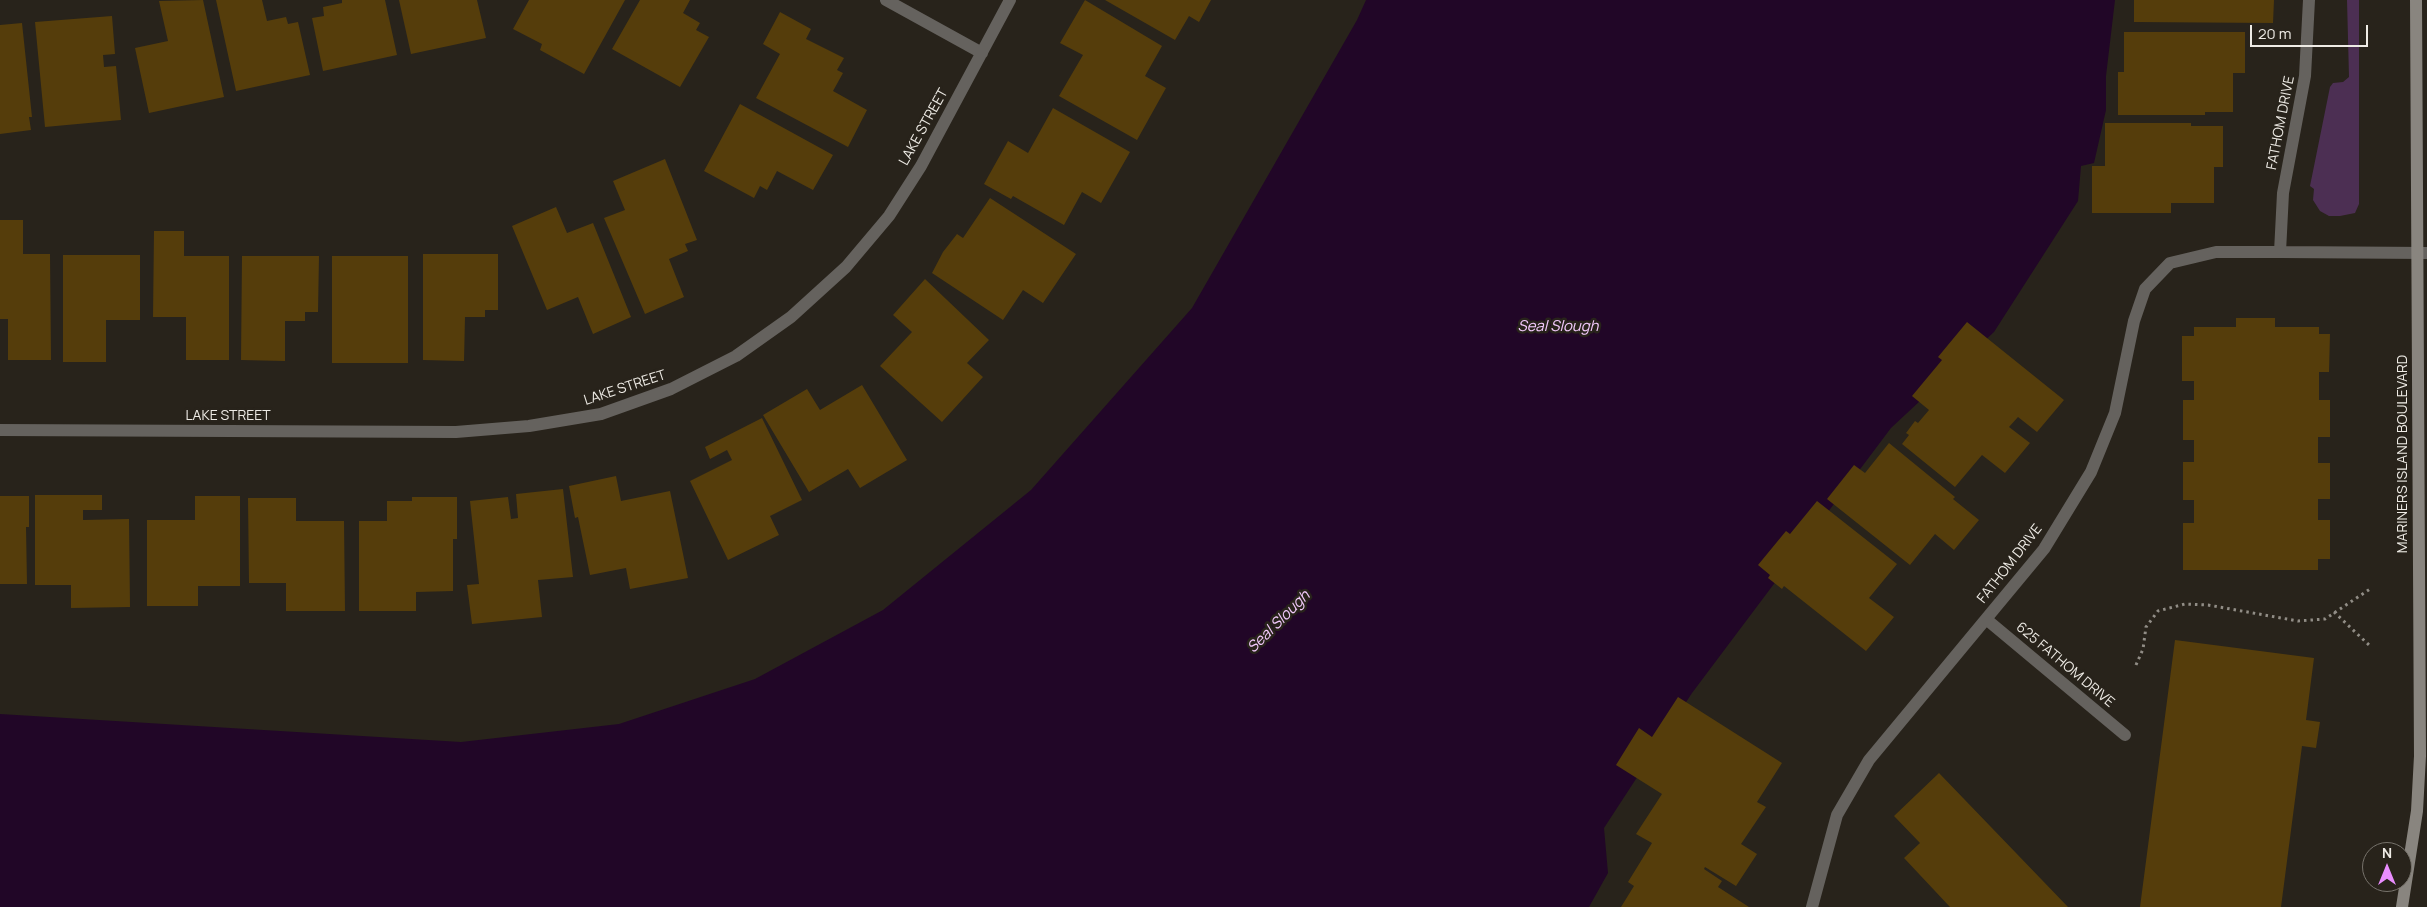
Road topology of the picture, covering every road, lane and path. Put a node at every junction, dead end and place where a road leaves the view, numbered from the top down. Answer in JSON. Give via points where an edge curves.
{"nodes":[{"id":1,"x":886,"y":0,"type":"edge"},
{"id":2,"x":1010,"y":0,"type":"edge"},
{"id":3,"x":2309,"y":0,"type":"edge"},
{"id":4,"x":2416,"y":0,"type":"edge"},
{"id":5,"x":982,"y":53,"type":"junction"},
{"id":6,"x":2280,"y":252,"type":"junction"},
{"id":7,"x":2422,"y":253,"type":"edge"},
{"id":8,"x":0,"y":430,"type":"edge"},
{"id":9,"x":2370,"y":589,"type":"dead end"},
{"id":10,"x":2334,"y":612,"type":"junction"},
{"id":11,"x":1986,"y":619,"type":"junction"},
{"id":12,"x":2369,"y":645,"type":"dead end"},
{"id":13,"x":2136,"y":665,"type":"dead end"},
{"id":14,"x":2125,"y":735,"type":"dead end"},
{"id":15,"x":1812,"y":907,"type":"edge"},
{"id":16,"x":2402,"y":907,"type":"edge"}],
"edges":[{"from":1,"to":5,"type":"street"},
{"from":2,"to":5,"type":"street","name":"LAKE STREET"},
{"from":3,"to":6,"type":"street","name":"FATHOM DRIVE","via":[[2305,76],[2283,193]]},
{"from":4,"to":7,"type":"main road","name":"MARINERS ISLAND BOULEVARD"},
{"from":5,"to":8,"type":"street","name":"LAKE STREET","via":[[921,166],[889,216],[846,267],[791,318],[736,356],[671,389],[601,414],[529,426],[456,432]]},
{"from":6,"to":7,"type":"street","name":"FATHOM DRIVE"},
{"from":6,"to":11,"type":"street","name":"FATHOM DRIVE","via":[[2216,252],[2170,263],[2145,289],[2134,321],[2115,413],[2091,472],[2044,549]]},
{"from":7,"to":16,"type":"main road","name":"MARINERS ISLAND BOULEVARD","via":[[2420,756],[2417,811]]},
{"from":9,"to":10,"type":"path"},
{"from":10,"to":12,"type":"path"},
{"from":10,"to":13,"type":"path","via":[[2325,619],[2298,621],[2208,605],[2185,604],[2158,611],[2146,627],[2143,649]]},
{"from":11,"to":14,"type":"street","name":"625 FATHOM DRIVE"},
{"from":11,"to":15,"type":"street","name":"FATHOM DRIVE","via":[[1869,760],[1837,815]]}]}
